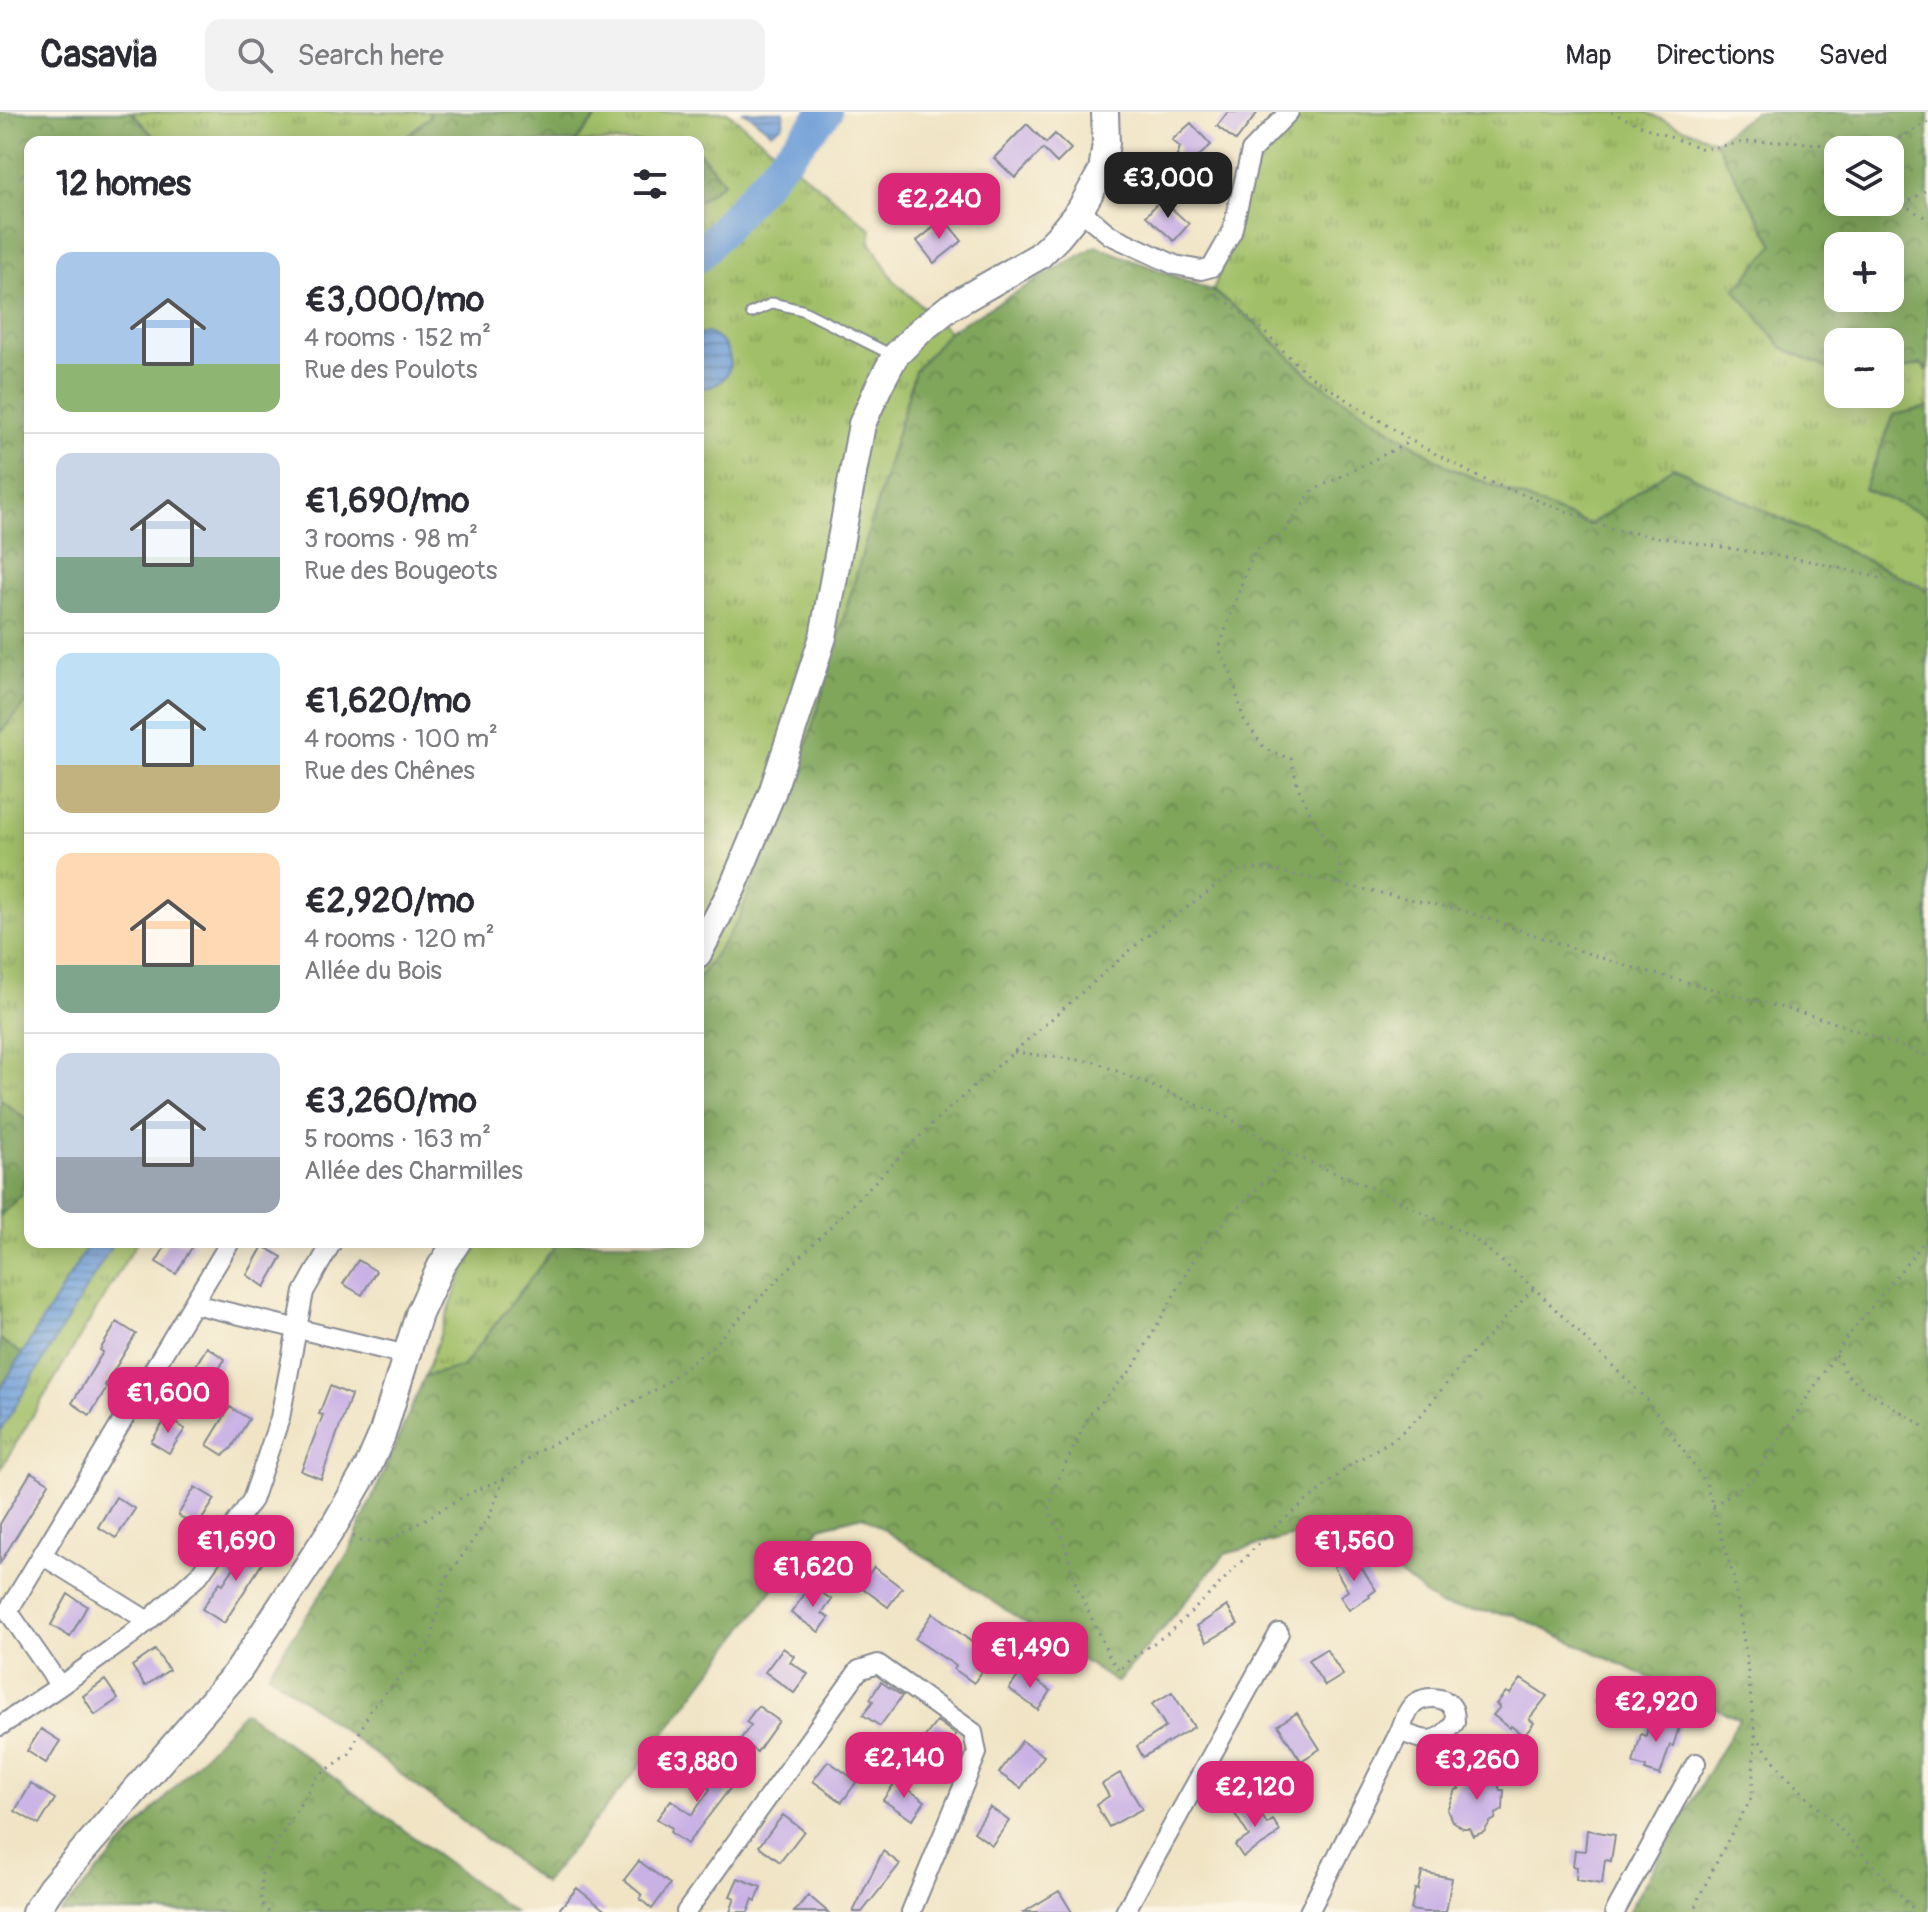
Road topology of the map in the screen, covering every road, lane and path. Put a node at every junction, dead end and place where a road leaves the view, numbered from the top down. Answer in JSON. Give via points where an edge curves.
{"nodes":[{"id":1,"x":1105,"y":112,"type":"edge"},
{"id":2,"x":1289,"y":112,"type":"edge"},
{"id":3,"x":1611,"y":112,"type":"edge"},
{"id":4,"x":1928,"y":122,"type":"edge"},
{"id":5,"x":1903,"y":136,"type":"edge"},
{"id":6,"x":1824,"y":145,"type":"edge"},
{"id":7,"x":1928,"y":189,"type":"edge"},
{"id":8,"x":1904,"y":204,"type":"edge"},
{"id":9,"x":1904,"y":206,"type":"edge"},
{"id":10,"x":1080,"y":210,"type":"junction"},
{"id":11,"x":1928,"y":219,"type":"edge"},
{"id":12,"x":1201,"y":270,"type":"junction"},
{"id":13,"x":751,"y":313,"type":"dead end"},
{"id":14,"x":895,"y":356,"type":"junction"},
{"id":15,"x":1412,"y":441,"type":"junction"},
{"id":16,"x":1928,"y":590,"type":"edge"},
{"id":17,"x":1340,"y":884,"type":"junction"},
{"id":18,"x":704,"y":943,"type":"edge"},
{"id":19,"x":1014,"y":1052,"type":"junction"},
{"id":20,"x":1928,"y":1056,"type":"edge"},
{"id":21,"x":1290,"y":1154,"type":"junction"},
{"id":22,"x":1928,"y":1237,"type":"edge"},
{"id":23,"x":227,"y":1248,"type":"edge"},
{"id":24,"x":329,"y":1248,"type":"edge"},
{"id":25,"x":453,"y":1248,"type":"edge"},
{"id":26,"x":1534,"y":1288,"type":"junction"},
{"id":27,"x":194,"y":1304,"type":"junction"},
{"id":28,"x":298,"y":1329,"type":"junction"},
{"id":29,"x":1836,"y":1354,"type":"junction"},
{"id":30,"x":407,"y":1355,"type":"junction"},
{"id":31,"x":1928,"y":1429,"type":"edge"},
{"id":32,"x":504,"y":1478,"type":"junction"},
{"id":33,"x":1713,"y":1506,"type":"junction"},
{"id":34,"x":335,"y":1524,"type":"junction"},
{"id":35,"x":42,"y":1555,"type":"junction"},
{"id":36,"x":148,"y":1621,"type":"junction"},
{"id":37,"x":1279,"y":1633,"type":"dead end"},
{"id":38,"x":60,"y":1686,"type":"junction"},
{"id":39,"x":0,"y":1726,"type":"edge"},
{"id":40,"x":1400,"y":1731,"type":"dead end"},
{"id":41,"x":1755,"y":1735,"type":"junction"},
{"id":42,"x":1696,"y":1763,"type":"dead end"},
{"id":43,"x":51,"y":1888,"type":"junction"},
{"id":44,"x":19,"y":1912,"type":"edge"},
{"id":45,"x":35,"y":1912,"type":"edge"},
{"id":46,"x":269,"y":1912,"type":"edge"},
{"id":47,"x":686,"y":1912,"type":"edge"},
{"id":48,"x":911,"y":1912,"type":"edge"},
{"id":49,"x":1125,"y":1912,"type":"edge"},
{"id":50,"x":1309,"y":1912,"type":"edge"},
{"id":51,"x":1615,"y":1912,"type":"edge"},
{"id":52,"x":1695,"y":1912,"type":"edge"},
{"id":53,"x":1916,"y":1912,"type":"edge"}],
"edges":[{"from":1,"to":10,"type":"main road","via":[[1102,171]]},
{"from":2,"to":12,"type":"street","via":[[1251,151],[1232,232],[1212,267]]},
{"from":3,"to":6,"type":"path","via":[[1703,149],[1746,142]]},
{"from":4,"to":5,"type":"path"},
{"from":7,"to":8,"type":"path"},
{"from":9,"to":11,"type":"path"},
{"from":10,"to":12,"type":"street","via":[[1110,235],[1175,265]]},
{"from":10,"to":14,"type":"main road","via":[[1039,256],[950,307]]},
{"from":12,"to":15,"type":"path","via":[[1213,291],[1307,374]]},
{"from":13,"to":14,"type":"lane","via":[[773,303],[802,310]]},
{"from":14,"to":18,"type":"main road","via":[[862,424],[823,637],[772,793]]},
{"from":15,"to":16,"type":"path","via":[[1480,478],[1615,530],[1815,562]]},
{"from":15,"to":17,"type":"path","via":[[1312,491],[1283,533],[1256,550],[1219,648],[1243,718],[1265,749],[1291,759],[1309,810],[1340,861]]},
{"from":17,"to":19,"type":"path","via":[[1262,868],[1237,871],[1143,939]]},
{"from":17,"to":20,"type":"path","via":[[1462,910],[1616,963],[1824,1019]]},
{"from":19,"to":21,"type":"path","via":[[1095,1062],[1229,1118]]},
{"from":19,"to":32,"type":"path","via":[[937,1119],[711,1347],[661,1387],[537,1452]]},
{"from":21,"to":26,"type":"path","via":[[1472,1237]]},
{"from":21,"to":26,"type":"path","via":[[1201,1247],[1133,1368],[1090,1414],[1055,1486],[1049,1511],[1064,1540],[1075,1582],[1119,1671],[1190,1613],[1275,1527],[1421,1415]]},
{"from":22,"to":29,"type":"path"},
{"from":23,"to":27,"type":"street"},
{"from":24,"to":28,"type":"street","via":[[304,1292]]},
{"from":25,"to":30,"type":"main road","via":[[419,1314]]},
{"from":26,"to":33,"type":"path","via":[[1647,1400],[1706,1483]]},
{"from":27,"to":28,"type":"street"},
{"from":27,"to":35,"type":"street"},
{"from":28,"to":30,"type":"street"},
{"from":28,"to":36,"type":"street","via":[[280,1418],[252,1500],[199,1575]]},
{"from":29,"to":31,"type":"path","via":[[1846,1374],[1863,1388]]},
{"from":29,"to":33,"type":"path","via":[[1754,1478]]},
{"from":30,"to":34,"type":"main road","via":[[377,1446]]},
{"from":32,"to":34,"type":"path","via":[[386,1543],[360,1541]]},
{"from":32,"to":46,"type":"path","via":[[489,1517],[444,1582],[431,1641],[371,1709],[349,1754],[317,1777],[262,1866],[261,1902]]},
{"from":33,"to":41,"type":"path","via":[[1734,1579]]},
{"from":34,"to":43,"type":"main road","via":[[239,1670]]},
{"from":35,"to":36,"type":"street"},
{"from":35,"to":38,"type":"street","via":[[8,1611]]},
{"from":36,"to":38,"type":"street"},
{"from":37,"to":49,"type":"street"},
{"from":38,"to":39,"type":"street"},
{"from":40,"to":50,"type":"street"},
{"from":41,"to":52,"type":"path","via":[[1752,1797]]},
{"from":41,"to":53,"type":"path","via":[[1784,1774]]},
{"from":42,"to":51,"type":"street"},
{"from":43,"to":44,"type":"main road"},
{"from":43,"to":45,"type":"main road"},
{"from":47,"to":48,"type":"street","via":[[859,1670],[878,1664],[973,1732],[977,1753]]}]}
